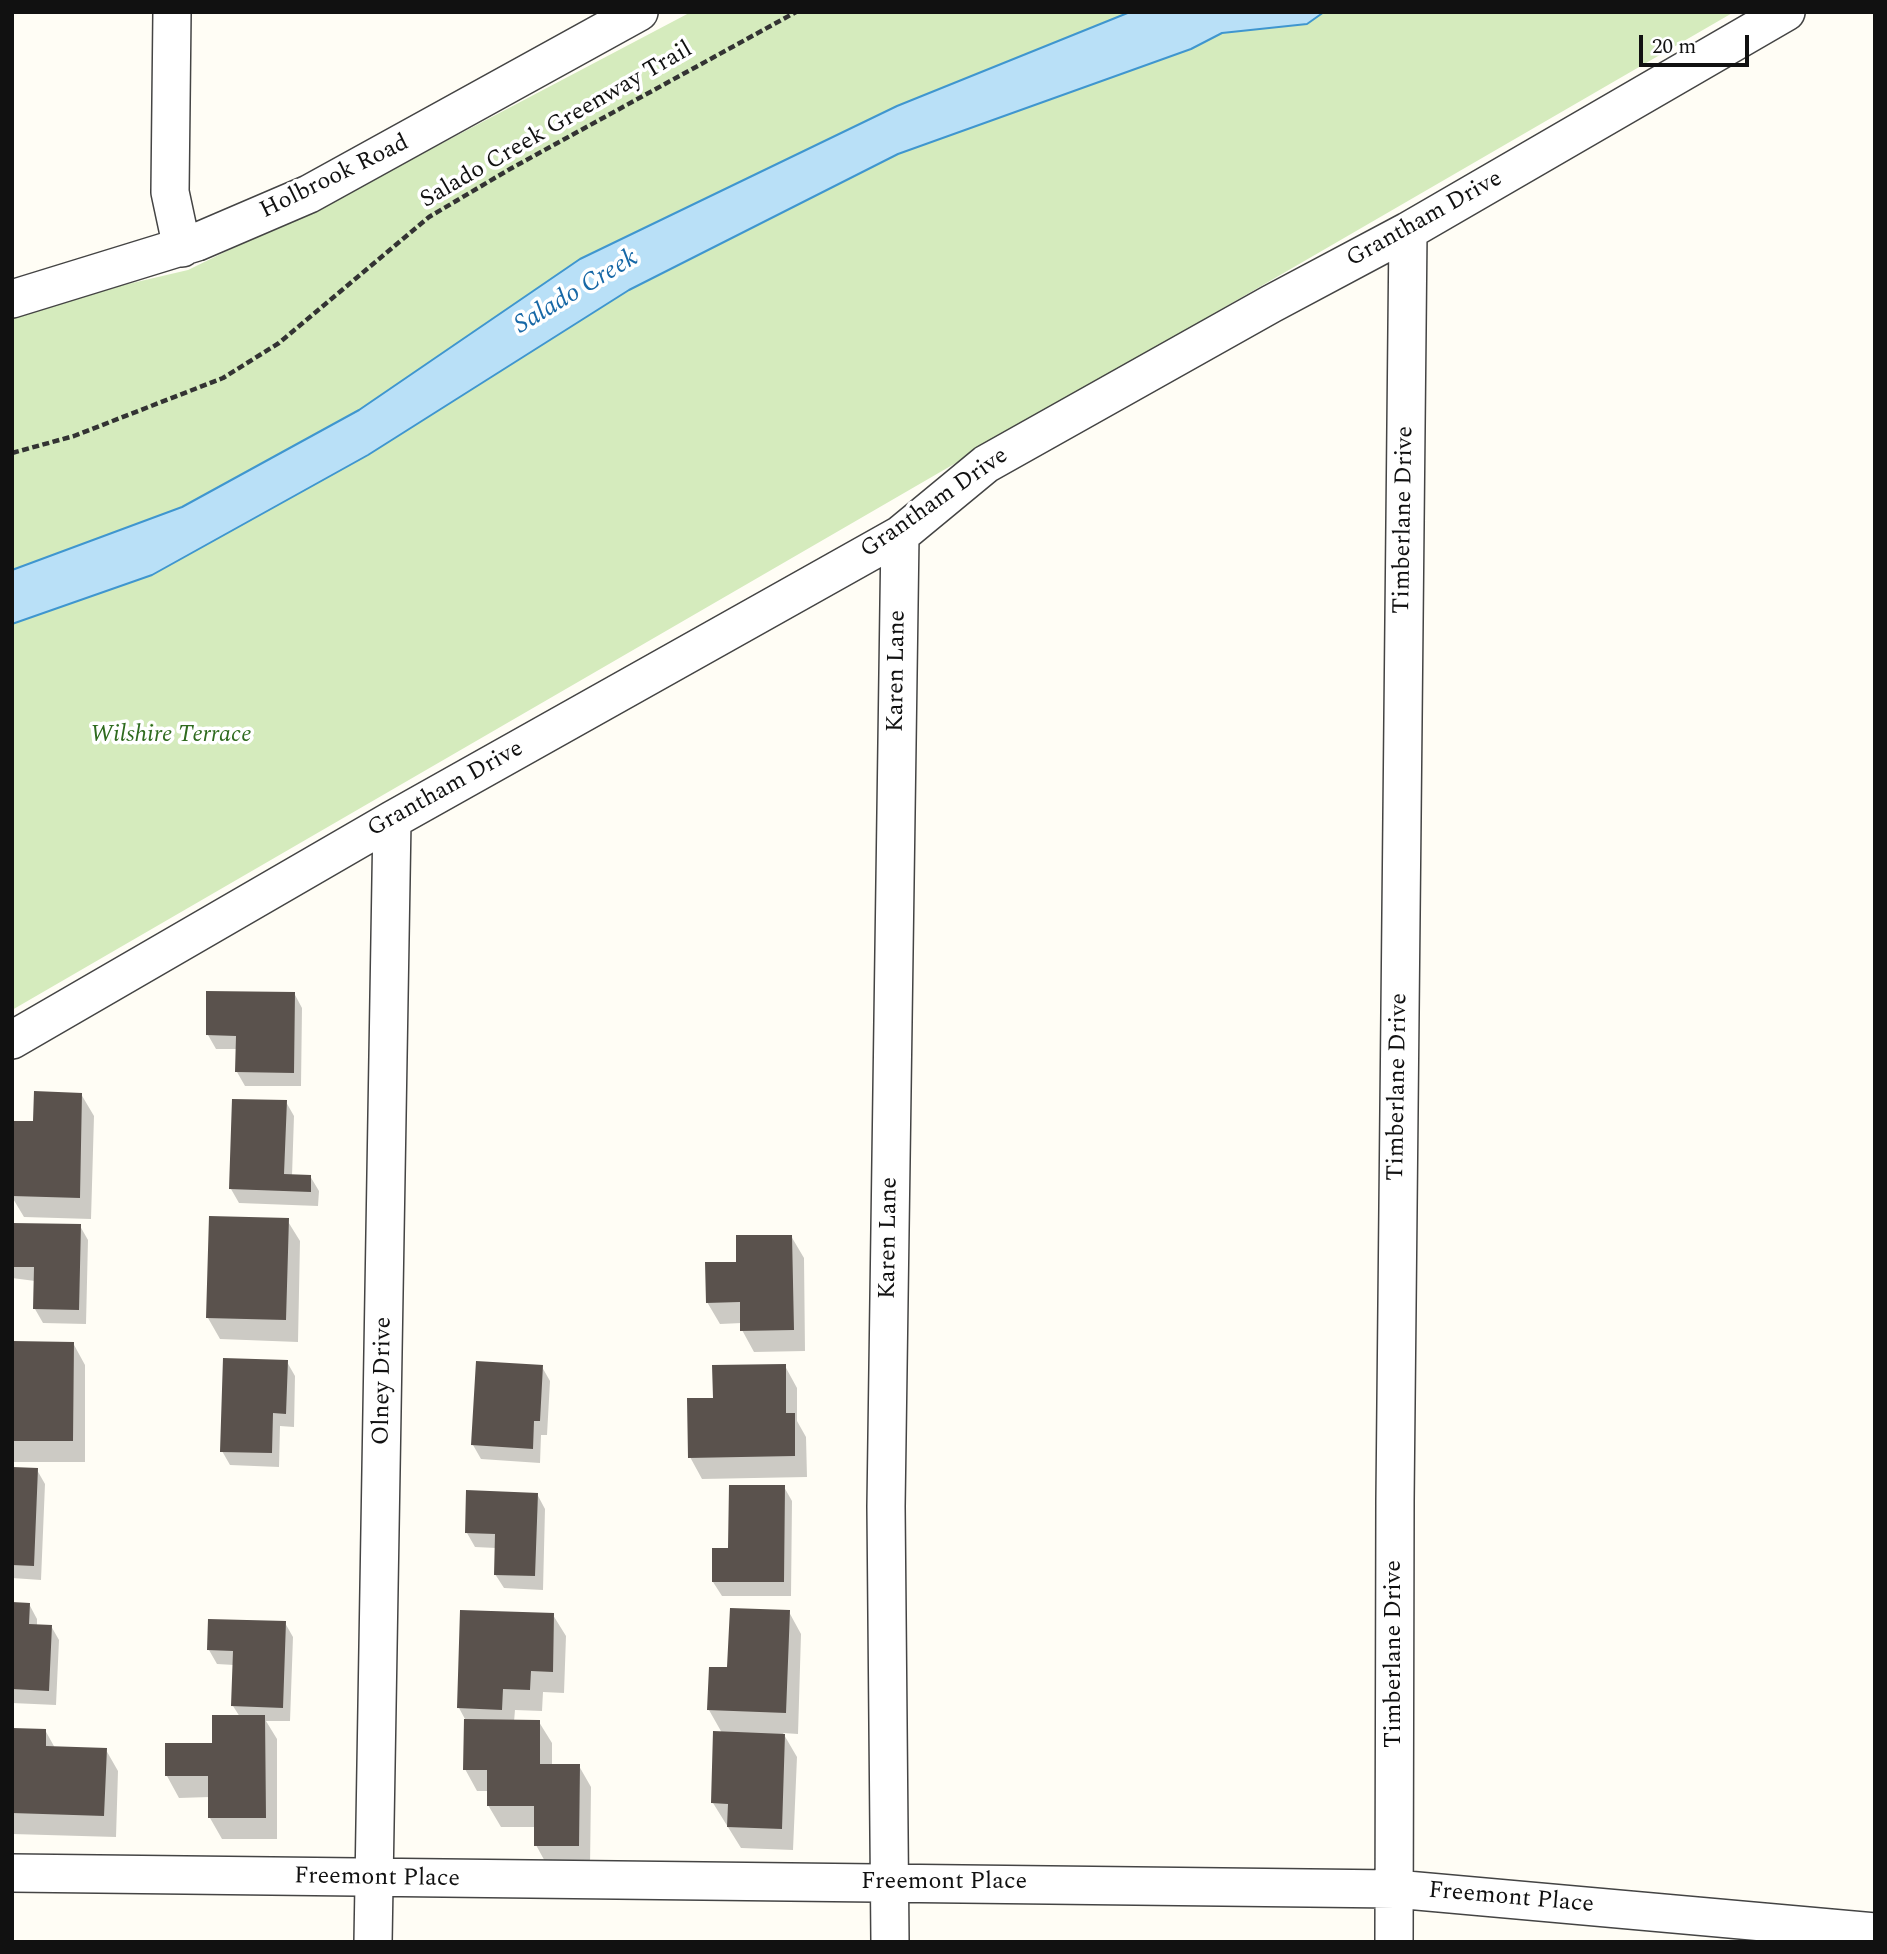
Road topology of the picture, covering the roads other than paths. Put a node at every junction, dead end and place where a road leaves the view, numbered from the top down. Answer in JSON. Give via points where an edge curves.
{"nodes":[{"id":1,"x":172,"y":12,"type":"edge"},
{"id":2,"x":639,"y":12,"type":"edge"},
{"id":3,"x":1786,"y":12,"type":"edge"},
{"id":4,"x":1408,"y":231,"type":"junction"},
{"id":5,"x":182,"y":248,"type":"junction"},
{"id":6,"x":12,"y":299,"type":"edge"},
{"id":7,"x":900,"y":535,"type":"junction"},
{"id":8,"x":392,"y":820,"type":"junction"},
{"id":9,"x":12,"y":1040,"type":"edge"},
{"id":10,"x":12,"y":1873,"type":"edge"},
{"id":11,"x":373,"y":1879,"type":"junction"},
{"id":12,"x":890,"y":1883,"type":"junction"},
{"id":13,"x":1395,"y":1889,"type":"junction"},
{"id":14,"x":1875,"y":1933,"type":"edge"},
{"id":15,"x":373,"y":1942,"type":"edge"},
{"id":16,"x":890,"y":1942,"type":"edge"},
{"id":17,"x":1394,"y":1942,"type":"edge"}],
"edges":[{"from":1,"to":5,"type":"street","via":[[170,192]]},
{"from":2,"to":5,"type":"street","name":"Holbrook Road","via":[[373,162]]},
{"from":3,"to":4,"type":"street","name":"Grantham Drive"},
{"from":4,"to":7,"type":"street","name":"Grantham Drive","via":[[986,464]]},
{"from":4,"to":13,"type":"street","name":"Timberlane Drive"},
{"from":5,"to":6,"type":"street","name":"Holbrook Road"},
{"from":7,"to":8,"type":"street","name":"Grantham Drive"},
{"from":7,"to":12,"type":"street","name":"Karen Lane","via":[[886,1506]]},
{"from":8,"to":9,"type":"street","name":"Grantham Drive"},
{"from":8,"to":11,"type":"street","name":"Olney Drive"},
{"from":10,"to":11,"type":"street","name":"Freemont Place"},
{"from":11,"to":12,"type":"street","name":"Freemont Place"},
{"from":11,"to":15,"type":"street","name":"Olney Drive"},
{"from":12,"to":13,"type":"street","name":"Freemont Place"},
{"from":12,"to":16,"type":"street","name":"Karen Lane"},
{"from":13,"to":14,"type":"street","name":"Freemont Place"},
{"from":13,"to":17,"type":"street","name":"Timberlane Drive"}]}
